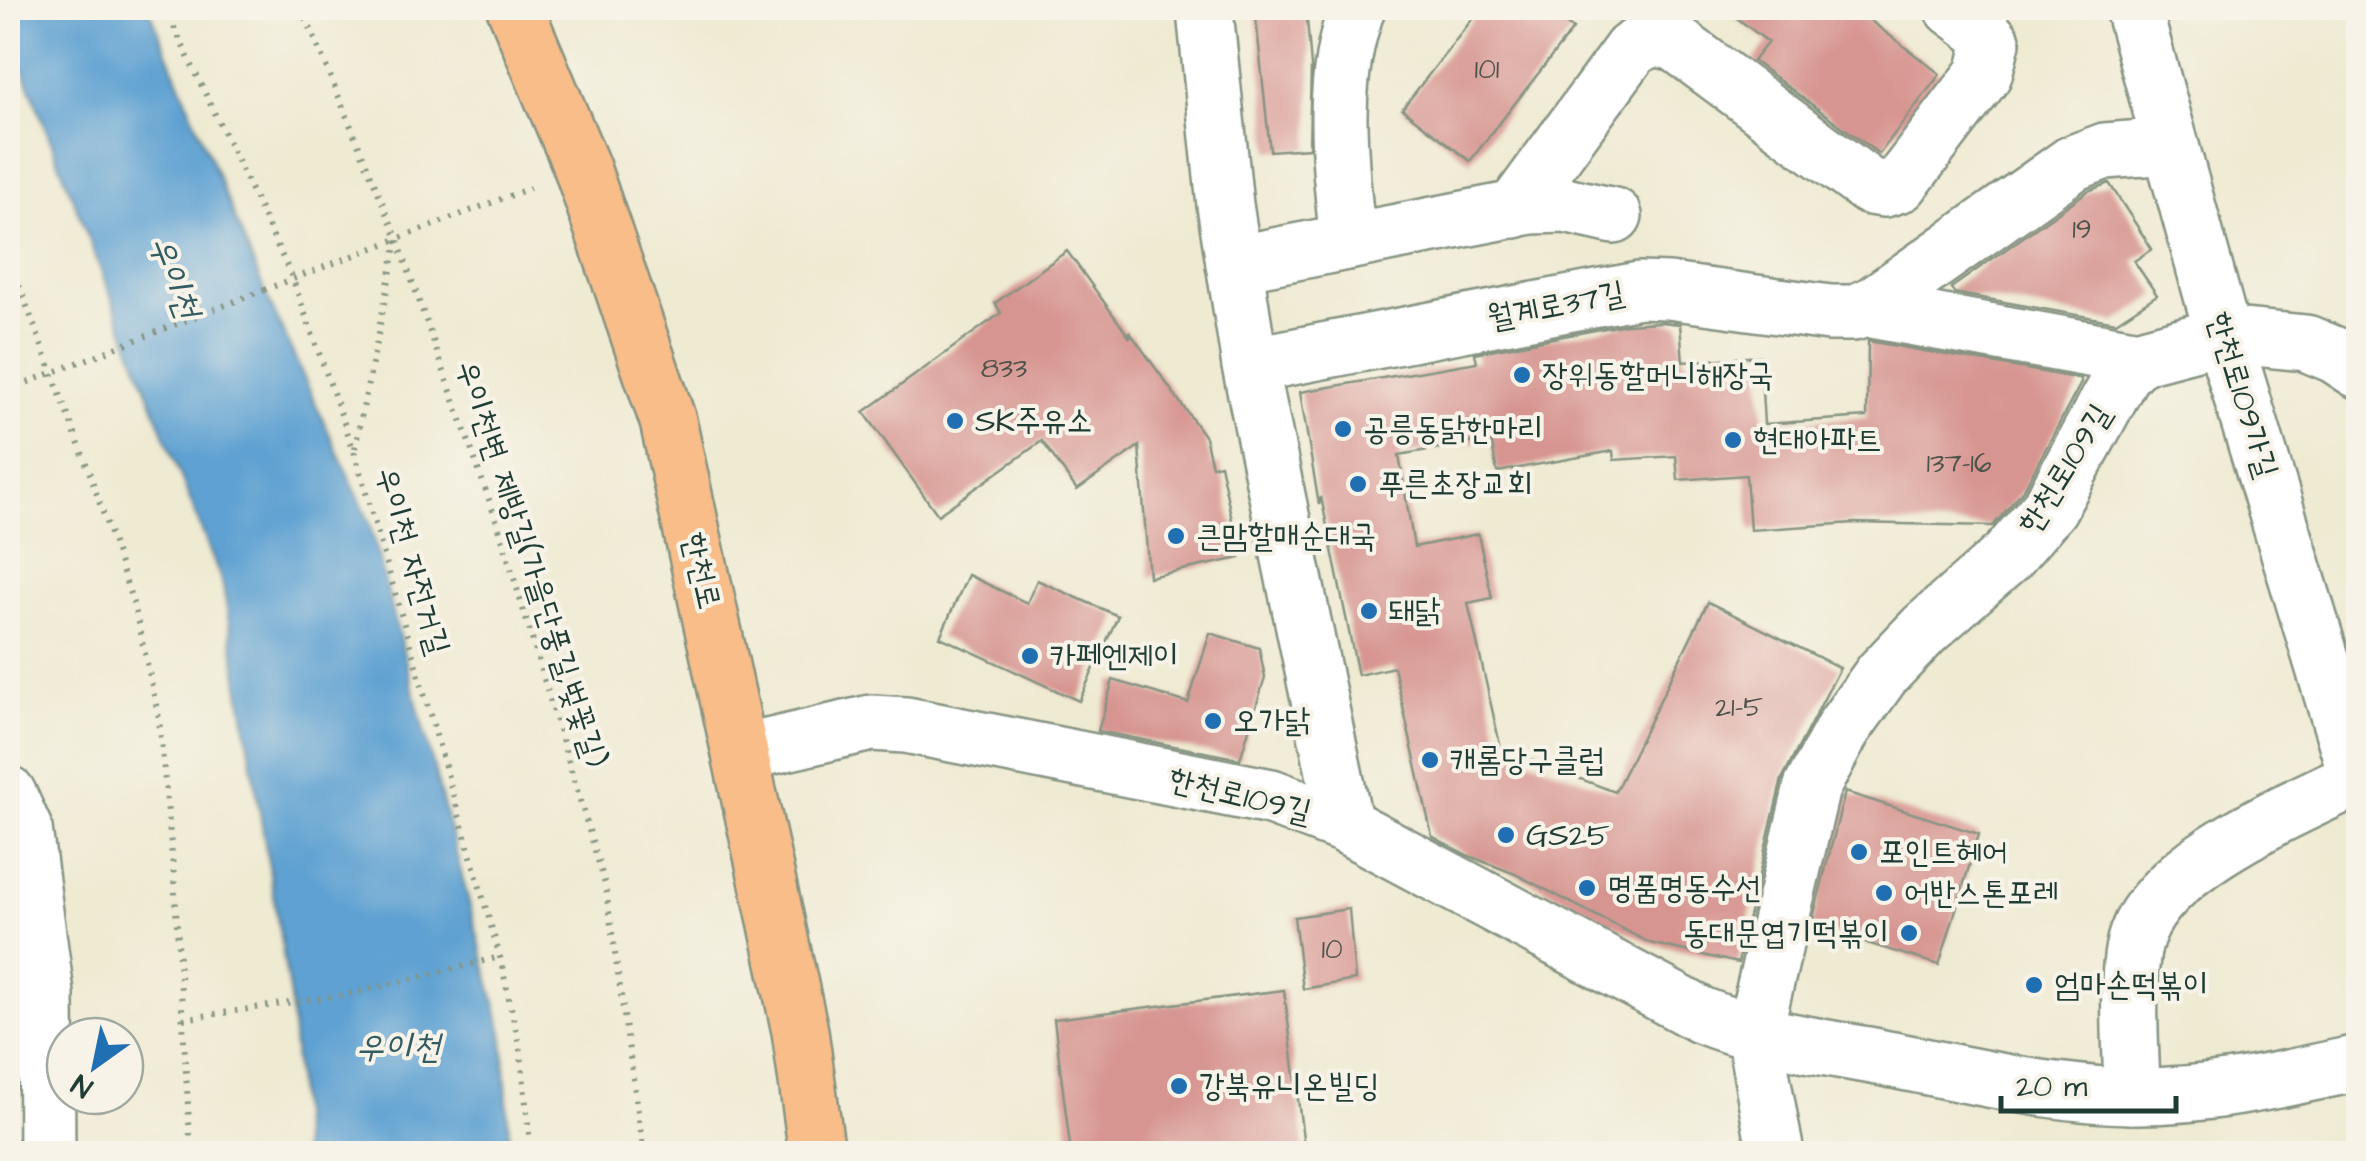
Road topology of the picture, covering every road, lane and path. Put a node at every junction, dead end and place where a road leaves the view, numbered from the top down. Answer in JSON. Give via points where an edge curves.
{"nodes":[{"id":1,"x":165,"y":8,"type":"edge"},
{"id":2,"x":302,"y":8,"type":"edge"},
{"id":3,"x":515,"y":8,"type":"edge"},
{"id":4,"x":1207,"y":8,"type":"edge"},
{"id":5,"x":1357,"y":8,"type":"edge"},
{"id":6,"x":1953,"y":8,"type":"edge"},
{"id":7,"x":2133,"y":8,"type":"edge"},
{"id":8,"x":2169,"y":146,"type":"junction"},
{"id":9,"x":582,"y":168,"type":"junction"},
{"id":10,"x":1514,"y":210,"type":"junction"},
{"id":11,"x":1614,"y":216,"type":"dead end"},
{"id":12,"x":397,"y":238,"type":"junction"},
{"id":13,"x":1348,"y":242,"type":"junction"},
{"id":14,"x":8,"y":256,"type":"edge"},
{"id":15,"x":1234,"y":264,"type":"junction"},
{"id":16,"x":292,"y":277,"type":"junction"},
{"id":17,"x":1864,"y":309,"type":"junction"},
{"id":18,"x":2223,"y":335,"type":"junction"},
{"id":19,"x":2139,"y":358,"type":"junction"},
{"id":20,"x":1250,"y":365,"type":"junction"},
{"id":21,"x":2358,"y":370,"type":"edge"},
{"id":22,"x":8,"y":390,"type":"edge"},
{"id":23,"x":354,"y":450,"type":"junction"},
{"id":24,"x":742,"y":754,"type":"junction"},
{"id":25,"x":2358,"y":778,"type":"edge"},
{"id":26,"x":8,"y":794,"type":"edge"},
{"id":27,"x":1344,"y":825,"type":"junction"},
{"id":28,"x":500,"y":957,"type":"junction"},
{"id":29,"x":182,"y":1019,"type":"junction"},
{"id":30,"x":1754,"y":1033,"type":"junction"},
{"id":31,"x":2358,"y":1063,"type":"edge"},
{"id":32,"x":2132,"y":1096,"type":"junction"},
{"id":33,"x":47,"y":1154,"type":"edge"},
{"id":34,"x":191,"y":1154,"type":"edge"},
{"id":35,"x":531,"y":1154,"type":"edge"},
{"id":36,"x":644,"y":1154,"type":"edge"},
{"id":37,"x":817,"y":1154,"type":"edge"},
{"id":38,"x":1776,"y":1154,"type":"edge"}],
"edges":[{"from":1,"to":16,"type":"path","name":"우이천 자전거길"},
{"from":2,"to":12,"type":"path","name":"우이천변 제방길(가을단풍길,벚꽃길)"},
{"from":3,"to":9,"type":"main road","name":"한천로"},
{"from":4,"to":15,"type":"street"},
{"from":5,"to":13,"type":"street","via":[[1337,113]]},
{"from":6,"to":10,"type":"street","via":[[1992,42],[1984,74],[1900,184],[1870,187],[1660,38],[1631,50]]},
{"from":7,"to":8,"type":"street","name":"한천로109가길"},
{"from":8,"to":17,"type":"street","via":[[2105,151],[2073,163]]},
{"from":8,"to":18,"type":"street","name":"한천로109가길"},
{"from":9,"to":12,"type":"path"},
{"from":9,"to":24,"type":"main road","name":"한천로","via":[[668,421]]},
{"from":10,"to":11,"type":"street","via":[[1564,205]]},
{"from":10,"to":13,"type":"street"},
{"from":12,"to":16,"type":"path"},
{"from":12,"to":23,"type":"path"},
{"from":12,"to":36,"type":"path","name":"우이천변 제방길(가을단풍길,벚꽃길)","via":[[499,528],[606,884]]},
{"from":13,"to":15,"type":"street"},
{"from":14,"to":29,"type":"path","via":[[139,628],[159,718]]},
{"from":15,"to":20,"type":"street"},
{"from":16,"to":22,"type":"path","bridge":true},
{"from":16,"to":23,"type":"path","name":"우이천 자전거길"},
{"from":17,"to":19,"type":"street","name":"월계로37길"},
{"from":17,"to":20,"type":"street","name":"월계로37길","via":[[1830,313],[1639,290]]},
{"from":18,"to":19,"type":"street"},
{"from":18,"to":21,"type":"street","via":[[2306,343]]},
{"from":18,"to":25,"type":"street","name":"한천로109가길"},
{"from":19,"to":30,"type":"street","name":"한천로109길","via":[[2122,374],[2034,528],[1882,674],[1826,758],[1812,787]]},
{"from":20,"to":27,"type":"street"},
{"from":23,"to":28,"type":"path","name":"우이천 자전거길"},
{"from":24,"to":27,"type":"street","name":"한천로109길","via":[[860,726],[906,725],[1271,797]]},
{"from":24,"to":37,"type":"main road","name":"한천로","via":[[800,1031]]},
{"from":25,"to":32,"type":"street","via":[[2239,835],[2156,900],[2136,936],[2132,960]]},
{"from":26,"to":33,"type":"street","via":[[24,829],[46,994]]},
{"from":27,"to":30,"type":"street","name":"한천로109길","via":[[1700,1015]]},
{"from":28,"to":29,"type":"path","via":[[354,993]]},
{"from":28,"to":35,"type":"path","name":"우이천 자전거길","via":[[521,1054]]},
{"from":29,"to":34,"type":"path"},
{"from":30,"to":32,"type":"street","name":"한천로109길","via":[[2007,1082]]},
{"from":30,"to":38,"type":"street"},
{"from":31,"to":32,"type":"street","name":"한천로109길","via":[[2269,1082]]}]}
